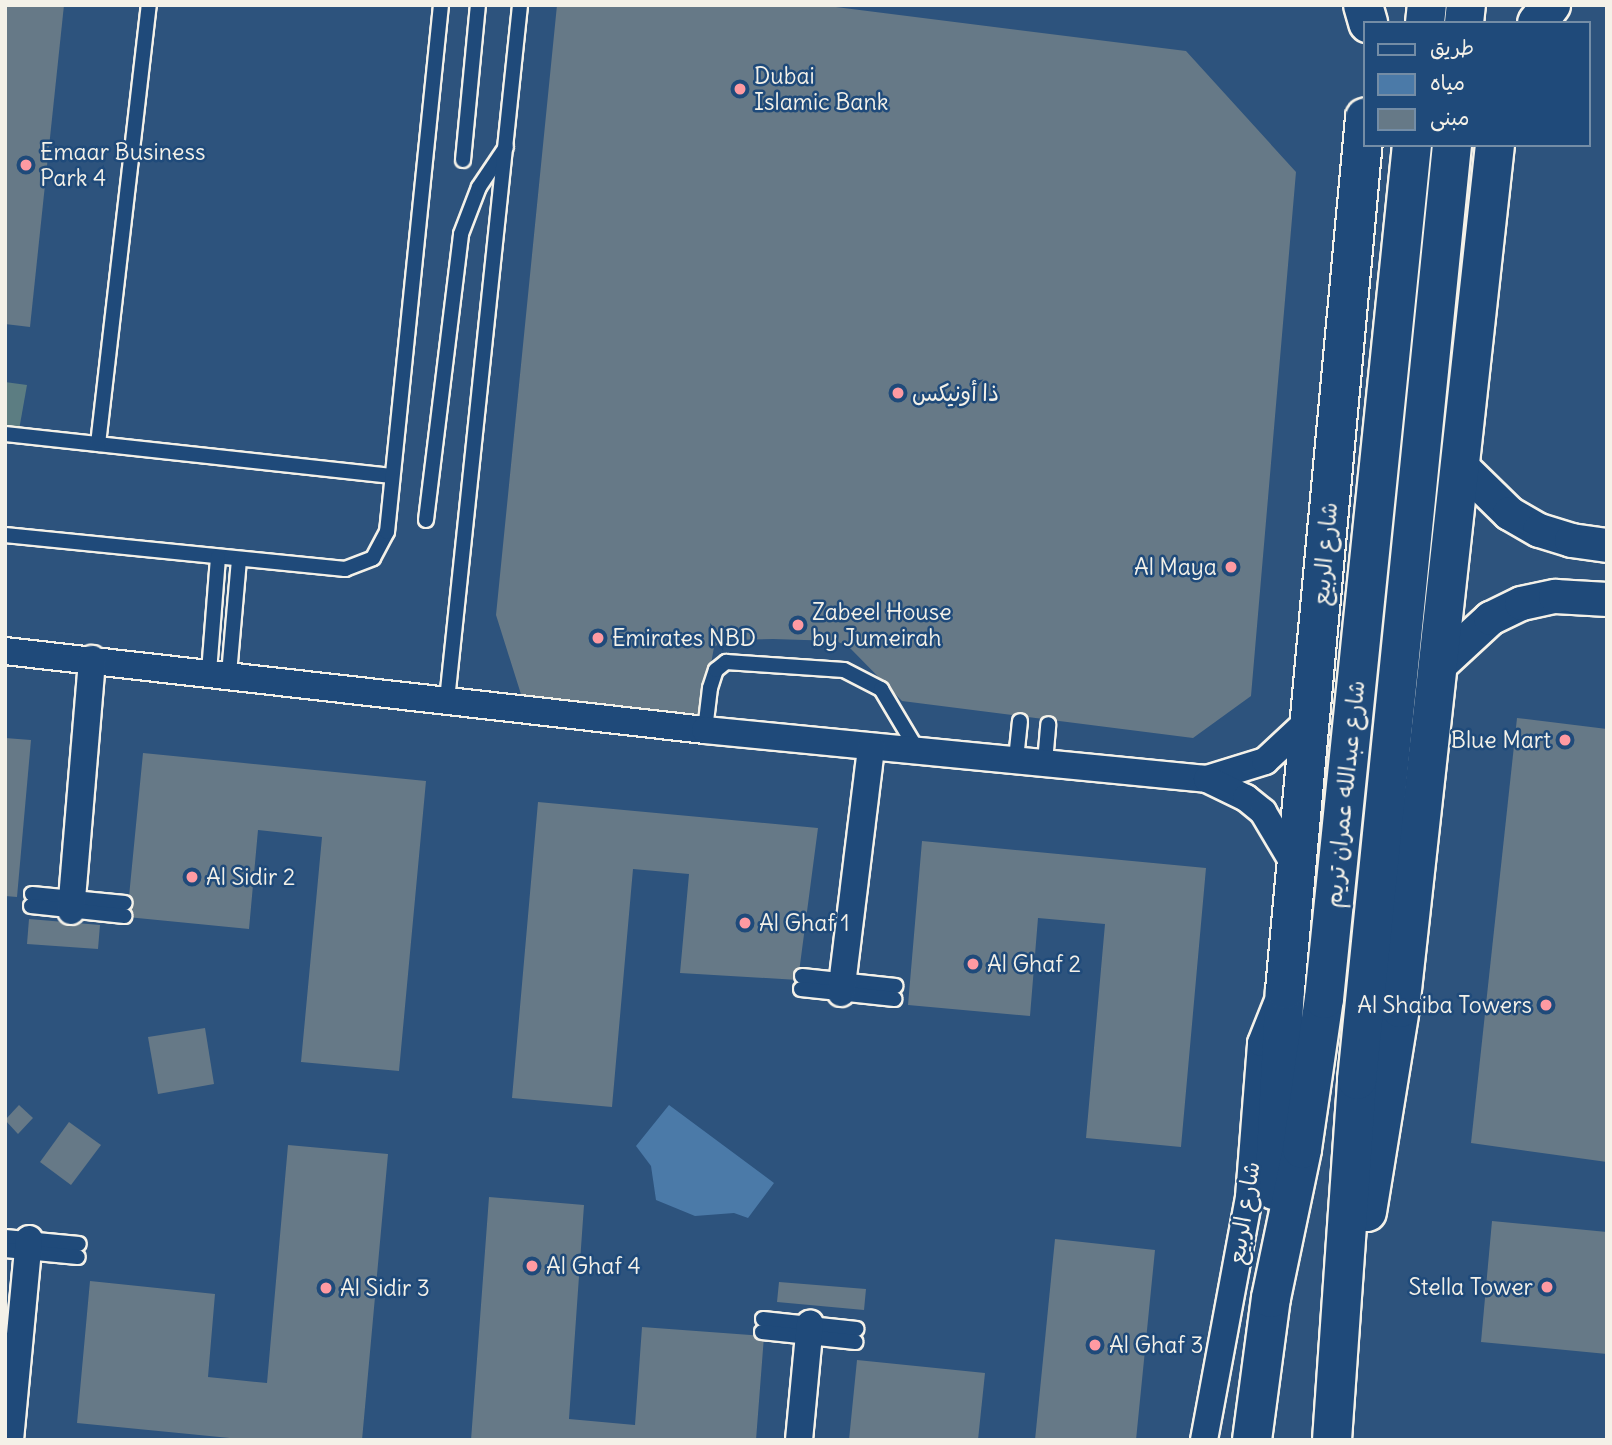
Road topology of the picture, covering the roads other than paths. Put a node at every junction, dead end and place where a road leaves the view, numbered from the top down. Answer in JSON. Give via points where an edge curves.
{"nodes":[{"id":1,"x":149,"y":5,"type":"edge"},
{"id":2,"x":441,"y":5,"type":"edge"},
{"id":3,"x":478,"y":5,"type":"edge"},
{"id":4,"x":520,"y":5,"type":"edge"},
{"id":5,"x":1551,"y":5,"type":"edge"},
{"id":6,"x":1539,"y":21,"type":"edge"},
{"id":7,"x":1364,"y":129,"type":"edge"},
{"id":8,"x":507,"y":145,"type":"junction"},
{"id":9,"x":1412,"y":147,"type":"edge"},
{"id":10,"x":1452,"y":147,"type":"edge"},
{"id":11,"x":1495,"y":147,"type":"edge"},
{"id":12,"x":463,"y":160,"type":"dead end"},
{"id":13,"x":5,"y":434,"type":"edge"},
{"id":14,"x":98,"y":444,"type":"junction"},
{"id":15,"x":1461,"y":466,"type":"junction"},
{"id":16,"x":391,"y":476,"type":"junction"},
{"id":17,"x":426,"y":520,"type":"dead end"},
{"id":18,"x":5,"y":535,"type":"edge"},
{"id":19,"x":1607,"y":546,"type":"edge"},
{"id":20,"x":218,"y":557,"type":"junction"},
{"id":21,"x":239,"y":559,"type":"junction"},
{"id":22,"x":1601,"y":598,"type":"edge"},
{"id":23,"x":5,"y":651,"type":"edge"},
{"id":24,"x":92,"y":659,"type":"junction"},
{"id":25,"x":1438,"y":666,"type":"junction"},
{"id":26,"x":219,"y":673,"type":"junction"},
{"id":27,"x":447,"y":701,"type":"junction"},
{"id":28,"x":1310,"y":719,"type":"junction"},
{"id":29,"x":1020,"y":721,"type":"dead end"},
{"id":30,"x":1048,"y":724,"type":"dead end"},
{"id":31,"x":705,"y":730,"type":"junction"},
{"id":32,"x":871,"y":747,"type":"junction"},
{"id":33,"x":918,"y":751,"type":"junction"},
{"id":34,"x":1016,"y":759,"type":"junction"},
{"id":35,"x":1045,"y":762,"type":"junction"},
{"id":36,"x":1207,"y":779,"type":"junction"},
{"id":37,"x":1296,"y":869,"type":"junction"},
{"id":38,"x":32,"y":900,"type":"dead end"},
{"id":39,"x":72,"y":904,"type":"junction"},
{"id":40,"x":125,"y":909,"type":"dead end"},
{"id":41,"x":802,"y":983,"type":"dead end"},
{"id":42,"x":842,"y":987,"type":"junction"},
{"id":43,"x":1285,"y":990,"type":"junction"},
{"id":44,"x":895,"y":992,"type":"dead end"},
{"id":45,"x":17,"y":1244,"type":"edge"},
{"id":46,"x":78,"y":1251,"type":"dead end"},
{"id":47,"x":1271,"y":1298,"type":"junction"},
{"id":48,"x":1344,"y":1309,"type":"junction"},
{"id":49,"x":762,"y":1325,"type":"dead end"},
{"id":50,"x":810,"y":1330,"type":"junction"},
{"id":51,"x":856,"y":1335,"type":"dead end"},
{"id":52,"x":10,"y":1440,"type":"edge"},
{"id":53,"x":799,"y":1440,"type":"edge"},
{"id":54,"x":1204,"y":1440,"type":"edge"},
{"id":55,"x":1252,"y":1440,"type":"edge"},
{"id":56,"x":1332,"y":1440,"type":"edge"}],
"edges":[{"from":1,"to":14,"type":"lane"},
{"from":2,"to":16,"type":"lane"},
{"from":3,"to":12,"type":"lane"},
{"from":4,"to":8,"type":"lane"},
{"from":5,"to":6,"type":"main road"},
{"from":7,"to":28,"type":"main road","name":"شارع الربيع"},
{"from":8,"to":17,"type":"lane","via":[[479,187],[461,234]]},
{"from":8,"to":27,"type":"lane"},
{"from":9,"to":47,"type":"main road","name":"شارع عبدالله عمران تريم","via":[[1324,999],[1297,1174]]},
{"from":10,"to":48,"type":"main road","name":"شارع عبدالله عمران تريم","via":[[1365,1004]]},
{"from":11,"to":15,"type":"main road"},
{"from":13,"to":14,"type":"lane"},
{"from":14,"to":16,"type":"lane"},
{"from":15,"to":19,"type":"street","via":[[1509,513],[1539,530]]},
{"from":15,"to":25,"type":"main road"},
{"from":16,"to":21,"type":"lane","via":[[382,546],[360,566],[345,569]]},
{"from":18,"to":20,"type":"lane"},
{"from":19,"to":22,"type":"street","via":[[1592,561],[1589,573]]},
{"from":20,"to":21,"type":"lane"},
{"from":20,"to":26,"type":"lane"},
{"from":21,"to":26,"type":"lane"},
{"from":22,"to":25,"type":"street","via":[[1555,596],[1521,603],[1490,618]]},
{"from":23,"to":24,"type":"street"},
{"from":24,"to":26,"type":"street"},
{"from":24,"to":39,"type":"street"},
{"from":25,"to":48,"type":"main road","via":[[1390,1084]]},
{"from":26,"to":27,"type":"street"},
{"from":27,"to":31,"type":"street"},
{"from":28,"to":36,"type":"street","via":[[1265,761]]},
{"from":28,"to":37,"type":"main road","name":"شارع الربيع"},
{"from":29,"to":34,"type":"lane"},
{"from":30,"to":35,"type":"lane"},
{"from":31,"to":32,"type":"street"},
{"from":31,"to":33,"type":"lane","via":[[710,688],[716,670],[726,662],[844,670],[881,688]]},
{"from":32,"to":33,"type":"street"},
{"from":32,"to":42,"type":"street"},
{"from":33,"to":34,"type":"street"},
{"from":34,"to":35,"type":"street"},
{"from":35,"to":36,"type":"street"},
{"from":36,"to":37,"type":"street","via":[[1237,792],[1263,812],[1288,848]]},
{"from":37,"to":43,"type":"main road","name":"شارع الربيع"},
{"from":38,"to":39,"type":"lane"},
{"from":39,"to":40,"type":"lane"},
{"from":41,"to":42,"type":"lane"},
{"from":42,"to":44,"type":"lane"},
{"from":43,"to":47,"type":"main road","name":"شارع الربيع"},
{"from":43,"to":54,"type":"street","name":"شارع الربيع","via":[[1261,1043],[1249,1197]]},
{"from":45,"to":46,"type":"lane"},
{"from":45,"to":52,"type":"street"},
{"from":47,"to":55,"type":"main road","name":"شارع عبدالله عمران تريم"},
{"from":48,"to":56,"type":"main road","name":"شارع عبدالله عمران تريم"},
{"from":49,"to":50,"type":"lane"},
{"from":50,"to":51,"type":"lane"},
{"from":50,"to":53,"type":"street"}]}
